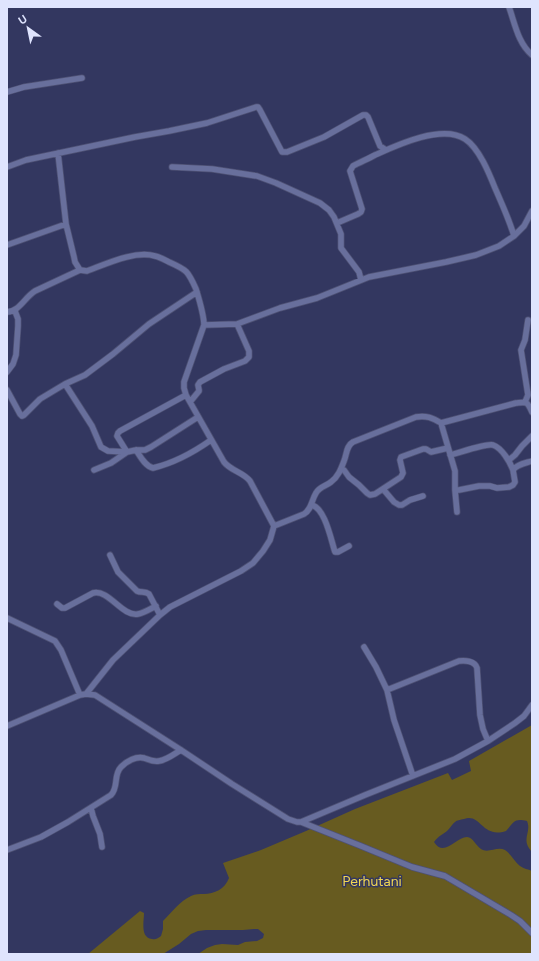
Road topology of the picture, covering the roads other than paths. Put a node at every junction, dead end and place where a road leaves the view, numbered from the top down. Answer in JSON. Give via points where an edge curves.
{"nodes":[{"id":1,"x":509,"y":7,"type":"edge"},
{"id":2,"x":532,"y":55,"type":"edge"},
{"id":3,"x":82,"y":78,"type":"dead end"},
{"id":4,"x":7,"y":92,"type":"edge"},
{"id":5,"x":386,"y":150,"type":"junction"},
{"id":6,"x":58,"y":153,"type":"junction"},
{"id":7,"x":172,"y":167,"type":"dead end"},
{"id":8,"x":7,"y":168,"type":"edge"},
{"id":9,"x":532,"y":211,"type":"edge"},
{"id":10,"x":530,"y":222,"type":"edge"},
{"id":11,"x":337,"y":223,"type":"junction"},
{"id":12,"x":66,"y":224,"type":"junction"},
{"id":13,"x":514,"y":236,"type":"junction"},
{"id":14,"x":7,"y":245,"type":"edge"},
{"id":15,"x":80,"y":270,"type":"junction"},
{"id":16,"x":362,"y":280,"type":"junction"},
{"id":17,"x":197,"y":292,"type":"junction"},
{"id":18,"x":15,"y":310,"type":"junction"},
{"id":19,"x":7,"y":312,"type":"edge"},
{"id":20,"x":528,"y":320,"type":"dead end"},
{"id":21,"x":237,"y":324,"type":"junction"},
{"id":22,"x":204,"y":325,"type":"junction"},
{"id":23,"x":7,"y":372,"type":"edge"},
{"id":24,"x":65,"y":384,"type":"junction"},
{"id":25,"x":7,"y":390,"type":"edge"},
{"id":26,"x":186,"y":395,"type":"junction"},
{"id":27,"x":190,"y":402,"type":"junction"},
{"id":28,"x":525,"y":402,"type":"junction"},
{"id":29,"x":532,"y":412,"type":"edge"},
{"id":30,"x":198,"y":417,"type":"junction"},
{"id":31,"x":442,"y":423,"type":"junction"},
{"id":32,"x":532,"y":436,"type":"edge"},
{"id":33,"x":211,"y":440,"type":"junction"},
{"id":34,"x":448,"y":448,"type":"junction"},
{"id":35,"x":136,"y":450,"type":"junction"},
{"id":36,"x":127,"y":452,"type":"junction"},
{"id":37,"x":450,"y":455,"type":"junction"},
{"id":38,"x":509,"y":460,"type":"junction"},
{"id":39,"x":532,"y":461,"type":"edge"},
{"id":40,"x":341,"y":469,"type":"junction"},
{"id":41,"x":94,"y":470,"type":"dead end"},
{"id":42,"x":513,"y":470,"type":"junction"},
{"id":43,"x":383,"y":489,"type":"junction"},
{"id":44,"x":455,"y":490,"type":"junction"},
{"id":45,"x":423,"y":496,"type":"dead end"},
{"id":46,"x":311,"y":505,"type":"junction"},
{"id":47,"x":457,"y":512,"type":"dead end"},
{"id":48,"x":274,"y":526,"type":"junction"},
{"id":49,"x":349,"y":546,"type":"dead end"},
{"id":50,"x":110,"y":555,"type":"dead end"},
{"id":51,"x":57,"y":604,"type":"dead end"},
{"id":52,"x":156,"y":606,"type":"junction"},
{"id":53,"x":160,"y":615,"type":"junction"},
{"id":54,"x":7,"y":618,"type":"edge"},
{"id":55,"x":364,"y":646,"type":"dead end"},
{"id":56,"x":387,"y":690,"type":"junction"},
{"id":57,"x":86,"y":694,"type":"junction"},
{"id":58,"x":80,"y":695,"type":"junction"},
{"id":59,"x":532,"y":705,"type":"edge"},
{"id":60,"x":7,"y":726,"type":"edge"},
{"id":61,"x":488,"y":741,"type":"junction"},
{"id":62,"x":181,"y":750,"type":"junction"},
{"id":63,"x":412,"y":776,"type":"junction"},
{"id":64,"x":91,"y":808,"type":"junction"},
{"id":65,"x":301,"y":822,"type":"junction"},
{"id":66,"x":102,"y":847,"type":"dead end"},
{"id":67,"x":7,"y":850,"type":"edge"},
{"id":68,"x":532,"y":933,"type":"edge"}],
"edges":[{"from":1,"to":2,"type":"street","via":[[521,43]]},
{"from":3,"to":4,"type":"street"},
{"from":5,"to":6,"type":"street","via":[[380,146],[368,117],[363,115],[324,137],[284,153],[256,107],[206,123]]},
{"from":5,"to":11,"type":"street","via":[[351,168],[350,174],[362,209],[358,214]]},
{"from":5,"to":13,"type":"street","via":[[414,139],[442,134],[455,135],[470,142],[486,166]]},
{"from":6,"to":8,"type":"street","via":[[26,160]]},
{"from":6,"to":12,"type":"street"},
{"from":7,"to":11,"type":"street","via":[[212,169],[257,176],[320,203],[329,210]]},
{"from":9,"to":10,"type":"street"},
{"from":10,"to":13,"type":"street"},
{"from":11,"to":16,"type":"street","via":[[342,248]]},
{"from":12,"to":14,"type":"street"},
{"from":12,"to":15,"type":"street","via":[[75,262]]},
{"from":13,"to":16,"type":"street","via":[[499,246],[476,255]]},
{"from":15,"to":17,"type":"street","via":[[87,271],[131,257],[156,256],[186,271]]},
{"from":15,"to":18,"type":"street","via":[[31,294]]},
{"from":16,"to":21,"type":"street","via":[[317,298]]},
{"from":17,"to":22,"type":"street"},
{"from":17,"to":24,"type":"street","via":[[149,324],[85,375]]},
{"from":18,"to":19,"type":"street"},
{"from":18,"to":23,"type":"street","via":[[18,320],[16,354]]},
{"from":20,"to":28,"type":"street","via":[[521,350],[528,395]]},
{"from":21,"to":22,"type":"street"},
{"from":21,"to":27,"type":"street","via":[[249,351],[249,357],[200,382],[199,391]]},
{"from":22,"to":26,"type":"street","via":[[184,382]]},
{"from":24,"to":25,"type":"street","via":[[40,399],[22,416]]},
{"from":24,"to":36,"type":"street","via":[[92,426],[101,447],[108,451]]},
{"from":26,"to":27,"type":"street"},
{"from":26,"to":36,"type":"street","via":[[120,431],[117,436]]},
{"from":27,"to":30,"type":"street"},
{"from":28,"to":29,"type":"street"},
{"from":28,"to":31,"type":"street"},
{"from":30,"to":33,"type":"street"},
{"from":30,"to":35,"type":"street","via":[[151,447]]},
{"from":31,"to":34,"type":"street"},
{"from":31,"to":40,"type":"street","via":[[429,417],[416,417],[353,442],[348,446]]},
{"from":32,"to":38,"type":"street"},
{"from":33,"to":35,"type":"street","via":[[195,451],[153,468],[146,465]]},
{"from":33,"to":48,"type":"street","via":[[226,465],[250,481]]},
{"from":34,"to":37,"type":"street"},
{"from":34,"to":43,"type":"street","via":[[434,452],[423,449],[401,457],[403,475]]},
{"from":35,"to":36,"type":"street"},
{"from":36,"to":41,"type":"street"},
{"from":37,"to":38,"type":"street","via":[[492,445]]},
{"from":37,"to":44,"type":"street","via":[[455,471]]},
{"from":38,"to":42,"type":"street"},
{"from":39,"to":42,"type":"street"},
{"from":40,"to":43,"type":"street","via":[[370,495]]},
{"from":40,"to":46,"type":"street","via":[[335,479],[317,491]]},
{"from":42,"to":44,"type":"street","via":[[515,482],[509,487],[480,486]]},
{"from":43,"to":45,"type":"street","via":[[399,505]]},
{"from":44,"to":47,"type":"street"},
{"from":46,"to":48,"type":"street","via":[[304,514]]},
{"from":46,"to":49,"type":"street","via":[[322,514],[335,552]]},
{"from":48,"to":53,"type":"street","via":[[267,546],[247,567],[170,607]]},
{"from":50,"to":52,"type":"street","via":[[122,576],[139,592],[149,594]]},
{"from":51,"to":52,"type":"street","via":[[65,608],[99,592],[133,614],[141,614]]},
{"from":52,"to":53,"type":"street"},
{"from":53,"to":57,"type":"street","via":[[113,660]]},
{"from":54,"to":58,"type":"street","via":[[54,641],[61,650]]},
{"from":55,"to":56,"type":"street"},
{"from":56,"to":61,"type":"street","via":[[459,661],[473,663],[477,668],[480,715]]},
{"from":56,"to":63,"type":"street"},
{"from":57,"to":58,"type":"street"},
{"from":57,"to":62,"type":"street","via":[[100,697]]},
{"from":58,"to":60,"type":"street"},
{"from":59,"to":61,"type":"street","via":[[520,720]]},
{"from":61,"to":63,"type":"street","via":[[456,759]]},
{"from":62,"to":64,"type":"street","via":[[162,761],[140,758],[123,765],[117,773],[114,792]]},
{"from":62,"to":65,"type":"street","via":[[288,819]]},
{"from":63,"to":65,"type":"street"},
{"from":64,"to":66,"type":"street"},
{"from":64,"to":67,"type":"street","via":[[41,837]]},
{"from":65,"to":68,"type":"street","via":[[412,867],[445,876],[510,915]]}]}
